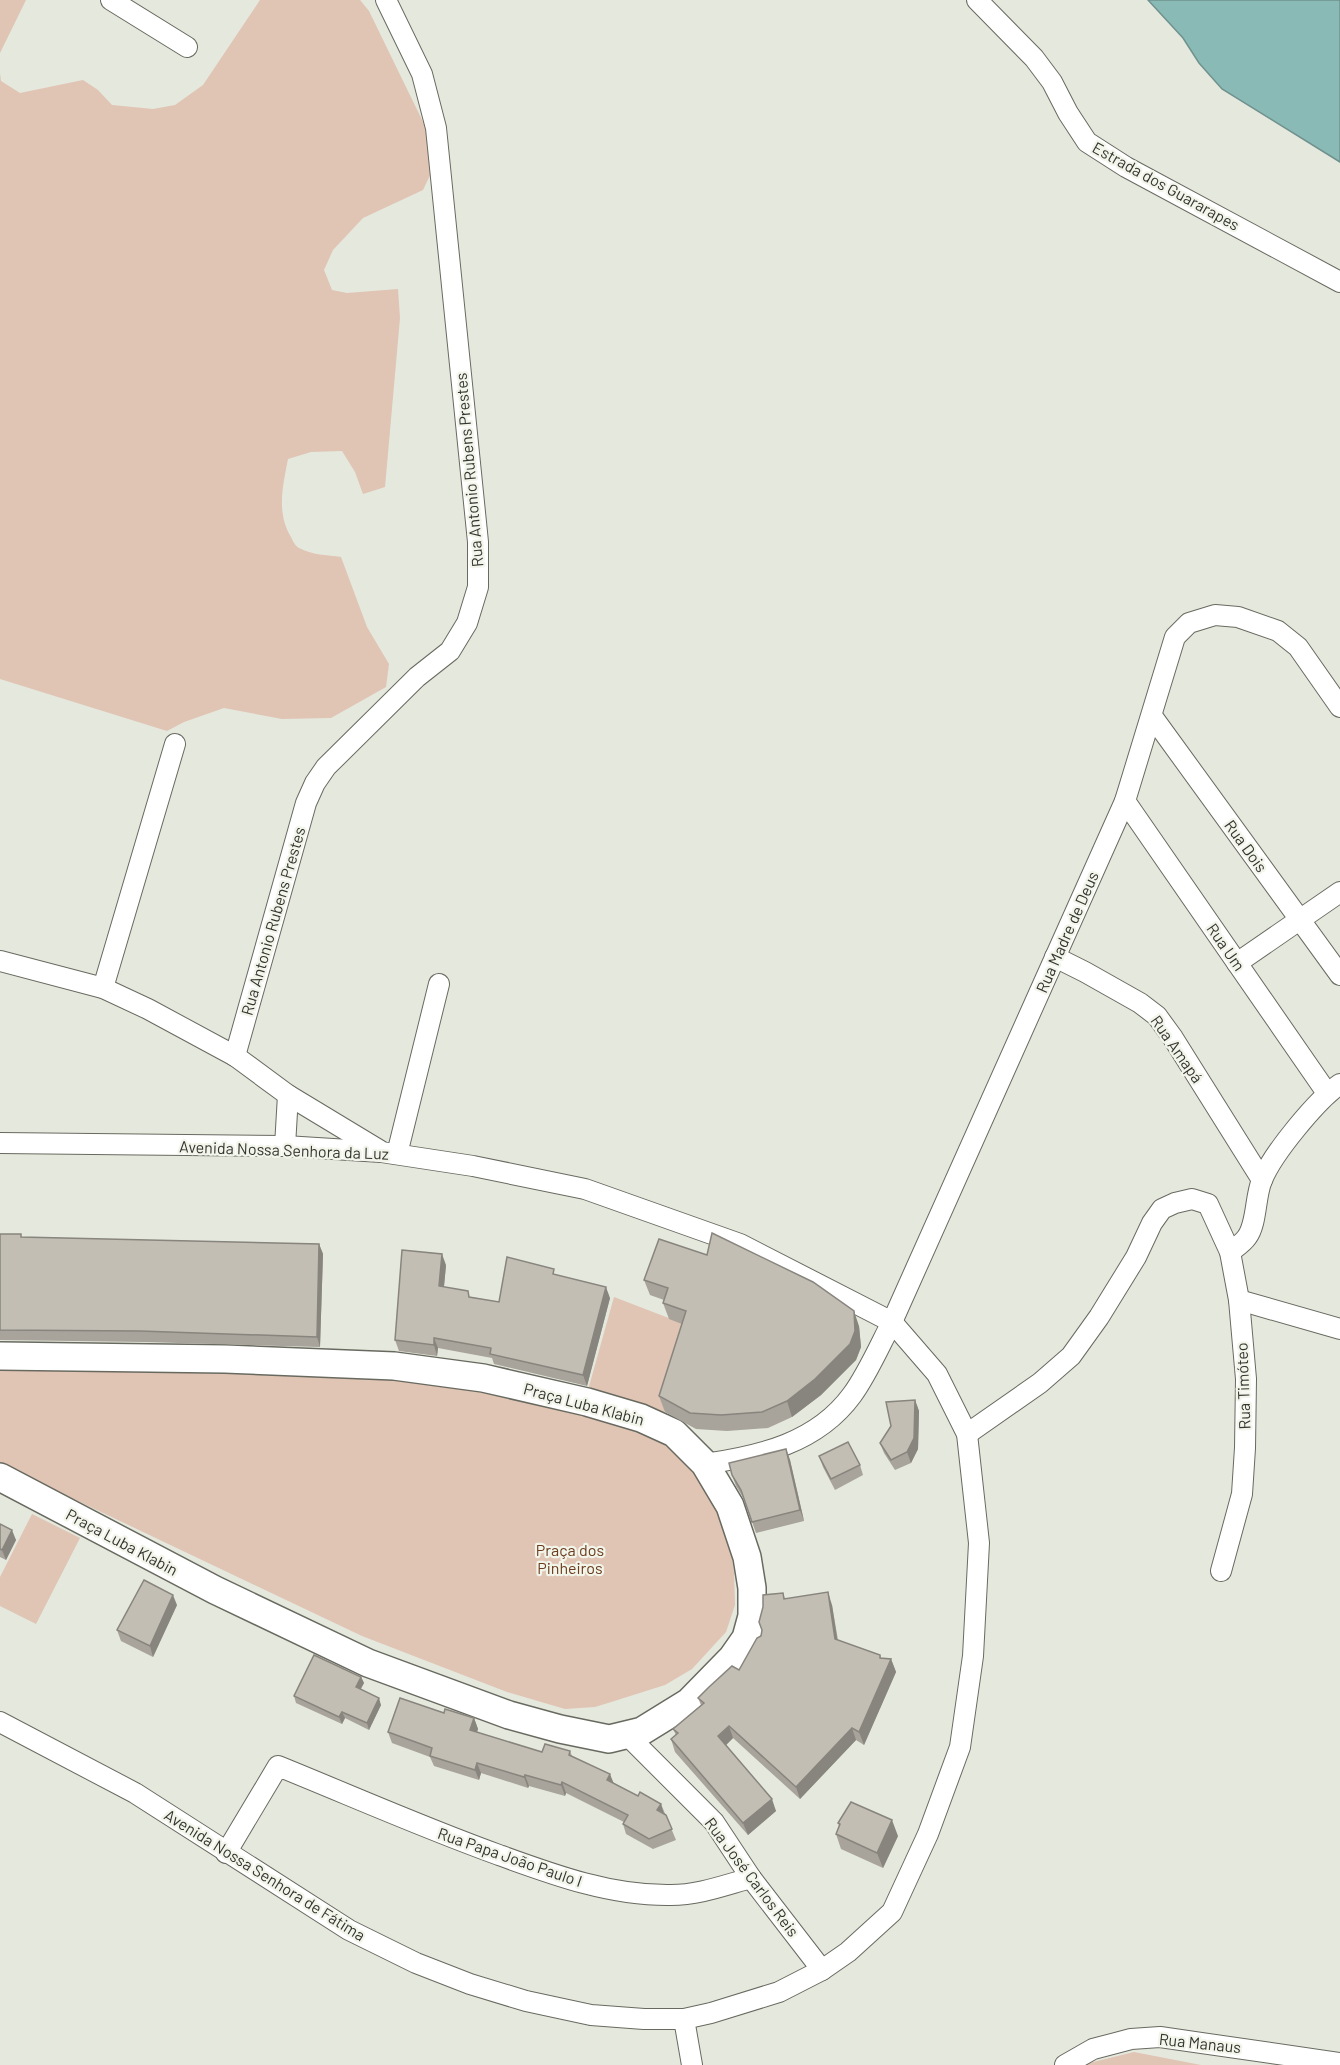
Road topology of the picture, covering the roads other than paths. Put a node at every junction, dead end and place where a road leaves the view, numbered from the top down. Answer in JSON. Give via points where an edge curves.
{"nodes":[{"id":1,"x":111,"y":0,"type":"edge"},
{"id":2,"x":386,"y":0,"type":"edge"},
{"id":3,"x":977,"y":0,"type":"edge"},
{"id":4,"x":187,"y":47,"type":"dead end"},
{"id":5,"x":1340,"y":282,"type":"edge"},
{"id":6,"x":1340,"y":707,"type":"edge"},
{"id":7,"x":1152,"y":716,"type":"junction"},
{"id":8,"x":175,"y":744,"type":"dead end"},
{"id":9,"x":1125,"y":801,"type":"junction"},
{"id":10,"x":1340,"y":892,"type":"edge"},
{"id":11,"x":1300,"y":920,"type":"junction"},
{"id":12,"x":1055,"y":957,"type":"junction"},
{"id":13,"x":0,"y":962,"type":"edge"},
{"id":14,"x":1237,"y":963,"type":"junction"},
{"id":15,"x":1340,"y":975,"type":"edge"},
{"id":16,"x":439,"y":984,"type":"dead end"},
{"id":17,"x":103,"y":988,"type":"junction"},
{"id":18,"x":235,"y":1056,"type":"junction"},
{"id":19,"x":1333,"y":1089,"type":"edge"},
{"id":20,"x":288,"y":1095,"type":"junction"},
{"id":21,"x":0,"y":1143,"type":"edge"},
{"id":22,"x":285,"y":1146,"type":"junction"},
{"id":23,"x":389,"y":1153,"type":"junction"},
{"id":24,"x":1262,"y":1180,"type":"junction"},
{"id":25,"x":1230,"y":1252,"type":"junction"},
{"id":26,"x":1239,"y":1300,"type":"junction"},
{"id":27,"x":892,"y":1322,"type":"junction"},
{"id":28,"x":1340,"y":1329,"type":"edge"},
{"id":29,"x":0,"y":1356,"type":"edge"},
{"id":30,"x":967,"y":1434,"type":"junction"},
{"id":31,"x":705,"y":1464,"type":"junction"},
{"id":32,"x":0,"y":1478,"type":"edge"},
{"id":33,"x":1221,"y":1571,"type":"dead end"},
{"id":34,"x":0,"y":1722,"type":"edge"},
{"id":35,"x":628,"y":1736,"type":"junction"},
{"id":36,"x":226,"y":1853,"type":"junction"},
{"id":37,"x":751,"y":1878,"type":"junction"},
{"id":38,"x":848,"y":1952,"type":"joint"},
{"id":39,"x":822,"y":1970,"type":"junction"},
{"id":40,"x":684,"y":2019,"type":"junction"},
{"id":41,"x":1340,"y":2063,"type":"edge"},
{"id":42,"x":692,"y":2065,"type":"edge"},
{"id":43,"x":1065,"y":2065,"type":"edge"}],
"edges":[{"from":1,"to":4,"type":"street"},
{"from":2,"to":18,"type":"street","name":"Rua Antonio Rubens Prestes","via":[[422,74],[436,128],[477,530],[478,587],[467,623],[450,651],[417,677],[326,767],[315,783],[306,803]]},
{"from":3,"to":5,"type":"street","name":"Estrada dos Guararapes","via":[[1034,58],[1087,142]]},
{"from":6,"to":7,"type":"street","name":"Rua Madre de Deus","via":[[1298,647],[1278,631],[1238,617],[1215,615],[1189,623],[1174,637]]},
{"from":7,"to":9,"type":"street","name":"Rua Madre de Deus"},
{"from":7,"to":11,"type":"street","name":"Rua Dois"},
{"from":8,"to":17,"type":"street"},
{"from":9,"to":12,"type":"street","name":"Rua Madre de Deus"},
{"from":9,"to":14,"type":"street","name":"Rua Um"},
{"from":10,"to":11,"type":"street"},
{"from":11,"to":14,"type":"street"},
{"from":11,"to":15,"type":"street","name":"Rua Dois"},
{"from":12,"to":24,"type":"street","name":"Rua Amapá","via":[[1157,1016]]},
{"from":12,"to":27,"type":"street","name":"Rua Madre de Deus"},
{"from":13,"to":17,"type":"street"},
{"from":14,"to":19,"type":"street","name":"Rua Um"},
{"from":16,"to":23,"type":"street"},
{"from":17,"to":18,"type":"street"},
{"from":18,"to":20,"type":"street"},
{"from":19,"to":24,"type":"street","via":[[1274,1156]]},
{"from":20,"to":22,"type":"street"},
{"from":20,"to":23,"type":"street"},
{"from":21,"to":22,"type":"street","name":"Avenida Nossa Senhora da Luz"},
{"from":22,"to":23,"type":"street","name":"Avenida Nossa Senhora da Luz"},
{"from":23,"to":27,"type":"street","name":"Avenida Nossa Senhora da Luz","via":[[585,1189],[740,1244]]},
{"from":24,"to":25,"type":"street","via":[[1248,1237]]},
{"from":25,"to":26,"type":"street","name":"Rua Timóteo"},
{"from":25,"to":30,"type":"street","name":"Rua Timóteo","via":[[1208,1204],[1192,1199],[1162,1209],[1099,1317],[1071,1356]]},
{"from":26,"to":28,"type":"street"},
{"from":26,"to":33,"type":"street","name":"Rua Timóteo","via":[[1246,1379],[1242,1494]]},
{"from":27,"to":30,"type":"street","name":"Avenida Nossa Senhora da Luz","via":[[937,1374]]},
{"from":27,"to":31,"type":"street","name":"Rua Madre de Deus","via":[[852,1395],[830,1420],[771,1452]]},
{"from":29,"to":31,"type":"main road","name":"Praça Luba Klabin","via":[[394,1366],[483,1378],[641,1418],[674,1433]]},
{"from":30,"to":38,"type":"street","name":"Avenida Nossa Senhora da Luz","via":[[979,1543],[973,1656],[960,1747],[928,1834],[892,1912]]},
{"from":31,"to":35,"type":"main road","name":"Praça Luba Klabin","via":[[730,1506],[747,1557],[752,1616],[746,1638],[689,1702]]},
{"from":32,"to":35,"type":"main road","name":"Praça Luba Klabin","via":[[215,1590],[368,1663],[509,1715],[609,1739]]},
{"from":34,"to":36,"type":"street","name":"Avenida Nossa Senhora de Fátima","via":[[135,1793]]},
{"from":35,"to":37,"type":"street","name":"Rua José Carlos Reis","via":[[714,1822]]},
{"from":36,"to":37,"type":"street","name":"Rua Papa João Paulo I","via":[[278,1766],[456,1840],[556,1876],[628,1894],[673,1896]]},
{"from":36,"to":40,"type":"street","name":"Avenida Nossa Senhora de Fátima","via":[[349,1930],[470,1984],[591,2015]]},
{"from":37,"to":39,"type":"street","name":"Rua José Carlos Reis"},
{"from":38,"to":39,"type":"street","name":"Avenida Nossa Senhora de Fátima"},
{"from":39,"to":40,"type":"street","name":"Avenida Nossa Senhora de Fátima","via":[[779,1992]]},
{"from":40,"to":42,"type":"street"},
{"from":41,"to":43,"type":"street","name":"Rua Manaus","via":[[1160,2037],[1131,2039],[1093,2049]]}]}
